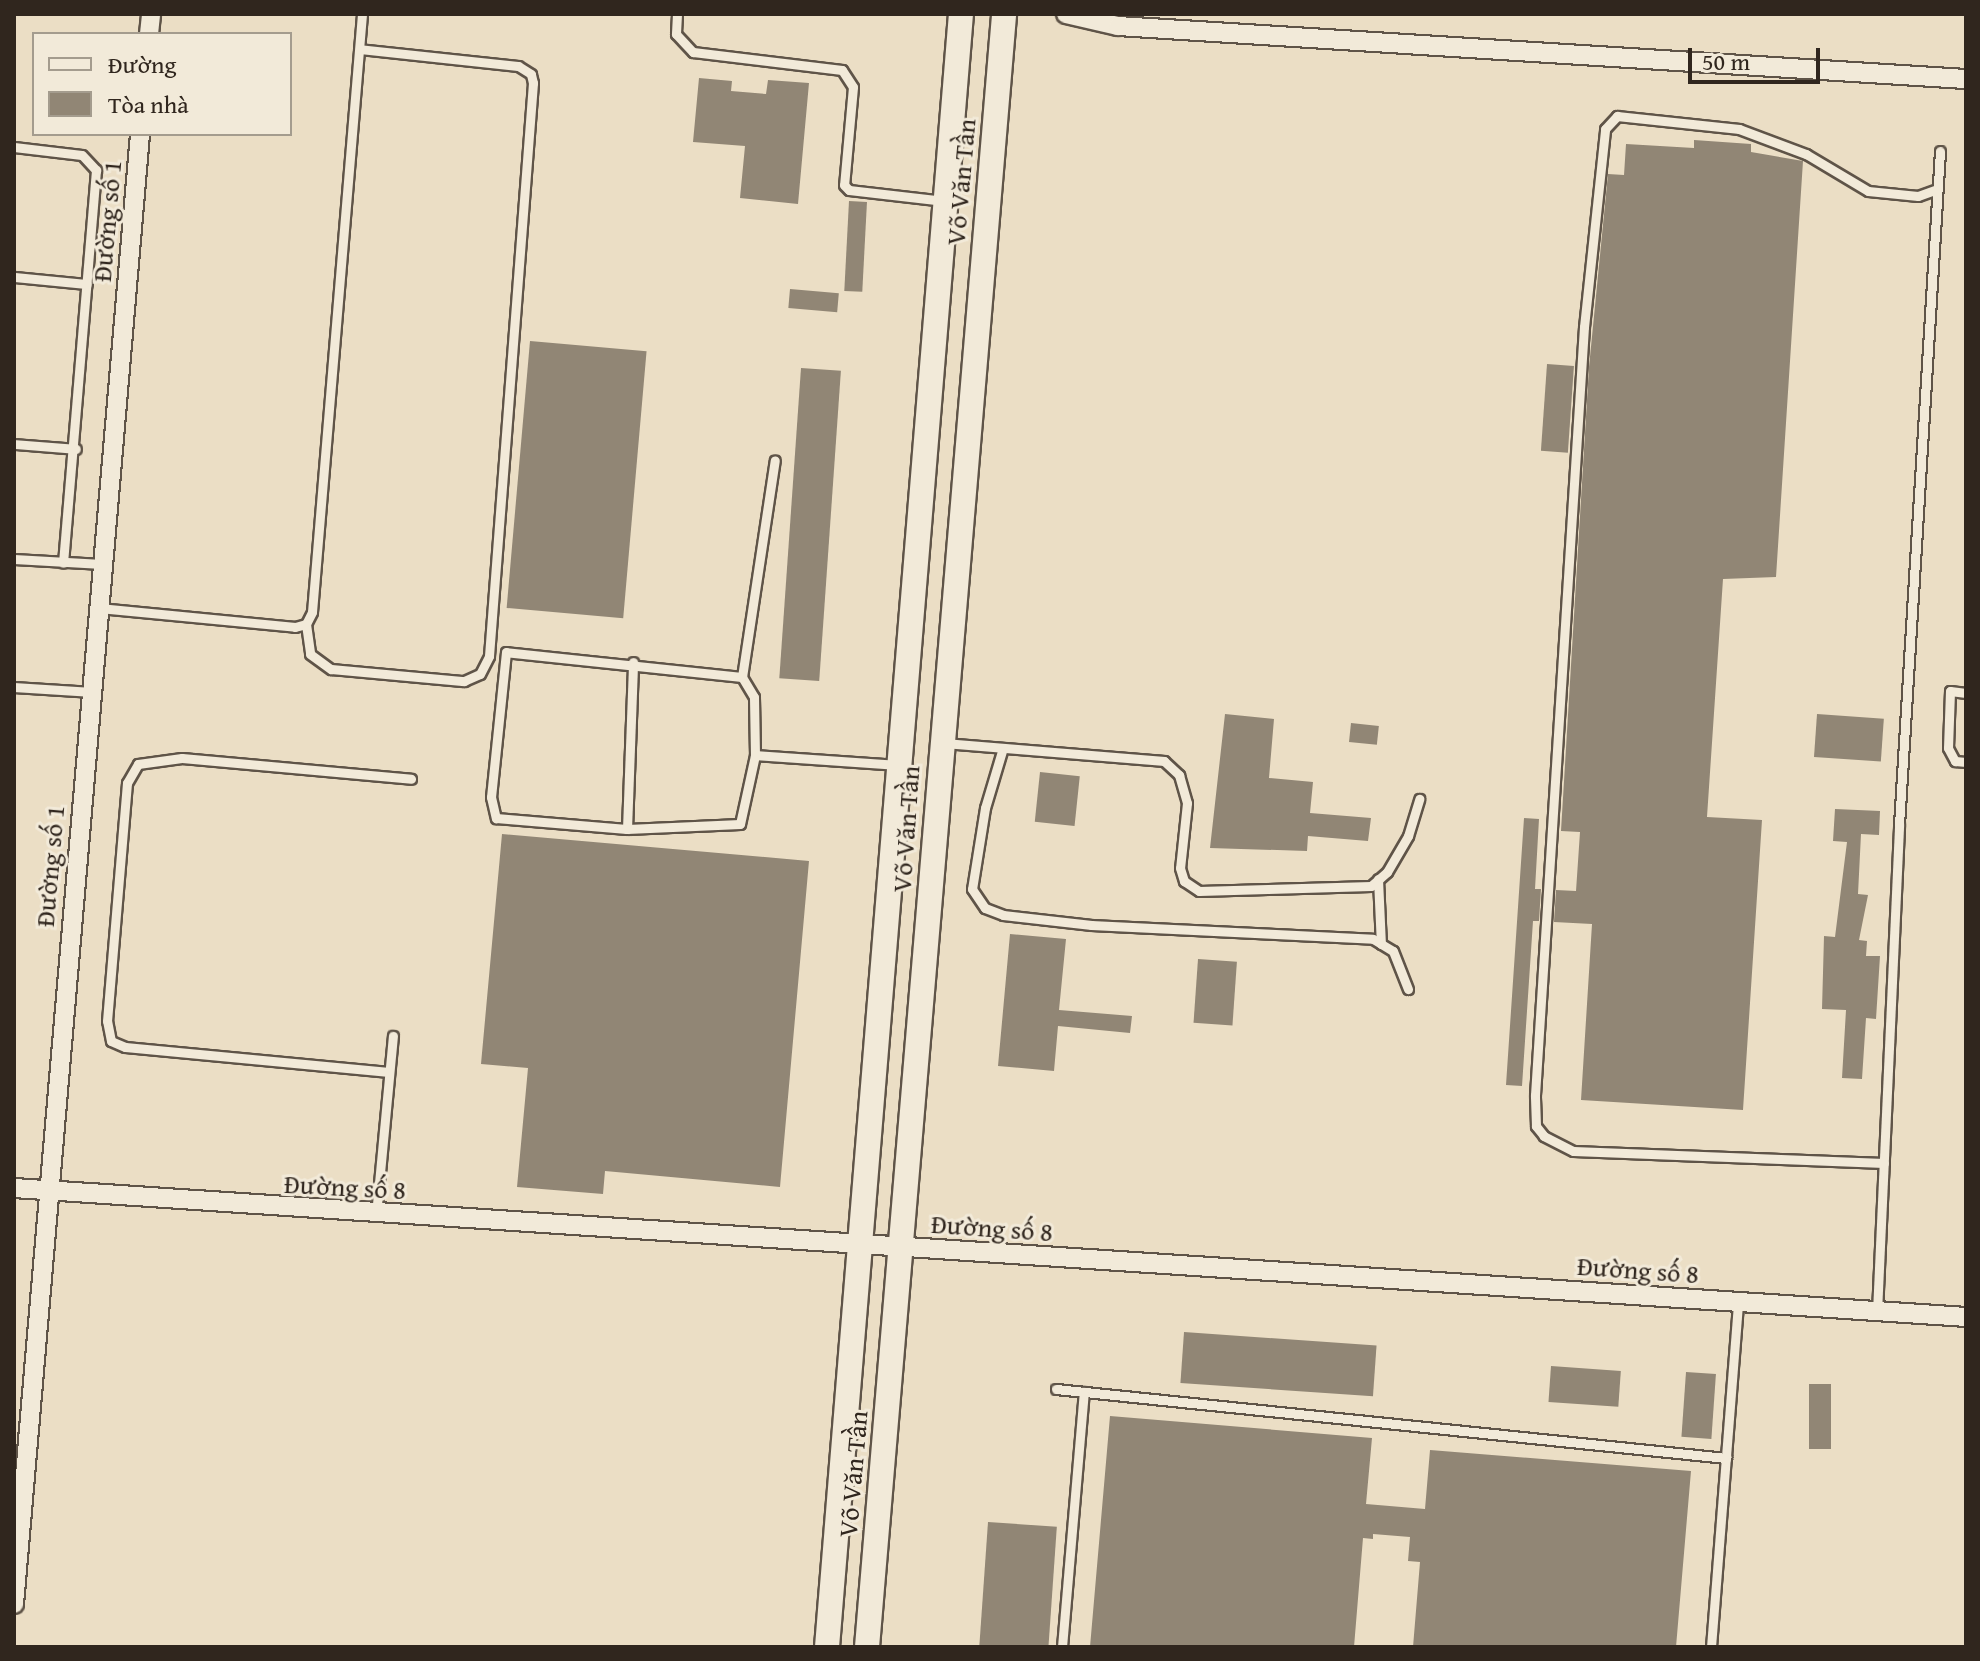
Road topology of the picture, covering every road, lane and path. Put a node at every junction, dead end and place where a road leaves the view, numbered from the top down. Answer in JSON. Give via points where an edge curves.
{"nodes":[{"id":1,"x":362,"y":14,"type":"edge"},
{"id":2,"x":677,"y":14,"type":"edge"},
{"id":3,"x":961,"y":14,"type":"edge"},
{"id":4,"x":1004,"y":14,"type":"edge"},
{"id":5,"x":1066,"y":14,"type":"edge"},
{"id":6,"x":360,"y":49,"type":"junction"},
{"id":7,"x":1966,"y":79,"type":"edge"},
{"id":8,"x":140,"y":136,"type":"edge"},
{"id":9,"x":14,"y":147,"type":"edge"},
{"id":10,"x":1940,"y":151,"type":"dead end"},
{"id":11,"x":1937,"y":189,"type":"junction"},
{"id":12,"x":948,"y":202,"type":"junction"},
{"id":13,"x":14,"y":277,"type":"edge"},
{"id":14,"x":87,"y":284,"type":"junction"},
{"id":15,"x":14,"y":444,"type":"edge"},
{"id":16,"x":76,"y":449,"type":"junction"},
{"id":17,"x":775,"y":460,"type":"dead end"},
{"id":18,"x":14,"y":559,"type":"edge"},
{"id":19,"x":63,"y":563,"type":"junction"},
{"id":20,"x":102,"y":564,"type":"junction"},
{"id":21,"x":99,"y":608,"type":"junction"},
{"id":22,"x":306,"y":624,"type":"junction"},
{"id":23,"x":633,"y":662,"type":"junction"},
{"id":24,"x":742,"y":677,"type":"junction"},
{"id":25,"x":14,"y":687,"type":"edge"},
{"id":26,"x":92,"y":692,"type":"junction"},
{"id":27,"x":1966,"y":693,"type":"edge"},
{"id":28,"x":940,"y":742,"type":"junction"},
{"id":29,"x":1002,"y":751,"type":"junction"},
{"id":30,"x":755,"y":755,"type":"junction"},
{"id":31,"x":1966,"y":762,"type":"edge"},
{"id":32,"x":902,"y":765,"type":"junction"},
{"id":33,"x":411,"y":779,"type":"dead end"},
{"id":34,"x":1419,"y":799,"type":"dead end"},
{"id":35,"x":627,"y":829,"type":"junction"},
{"id":36,"x":1378,"y":879,"type":"junction"},
{"id":37,"x":1381,"y":944,"type":"junction"},
{"id":38,"x":1408,"y":989,"type":"dead end"},
{"id":39,"x":393,"y":1036,"type":"dead end"},
{"id":40,"x":389,"y":1072,"type":"junction"},
{"id":41,"x":1884,"y":1163,"type":"junction"},
{"id":42,"x":14,"y":1188,"type":"edge"},
{"id":43,"x":48,"y":1191,"type":"junction"},
{"id":44,"x":376,"y":1215,"type":"junction"},
{"id":45,"x":861,"y":1245,"type":"junction"},
{"id":46,"x":900,"y":1248,"type":"junction"},
{"id":47,"x":1738,"y":1302,"type":"junction"},
{"id":48,"x":1877,"y":1312,"type":"junction"},
{"id":49,"x":1966,"y":1317,"type":"edge"},
{"id":50,"x":1056,"y":1389,"type":"dead end"},
{"id":51,"x":1084,"y":1392,"type":"junction"},
{"id":52,"x":1726,"y":1458,"type":"junction"},
{"id":53,"x":19,"y":1477,"type":"edge"},
{"id":54,"x":14,"y":1604,"type":"edge"},
{"id":55,"x":827,"y":1647,"type":"edge"},
{"id":56,"x":867,"y":1647,"type":"edge"},
{"id":57,"x":1062,"y":1647,"type":"edge"},
{"id":58,"x":1711,"y":1647,"type":"edge"}],
"edges":[{"from":1,"to":6,"type":"lane"},
{"from":2,"to":12,"type":"lane","via":[[676,34],[693,52],[842,70],[853,87],[844,185],[849,190]]},
{"from":3,"to":12,"type":"street","name":"Võ Văn Tần"},
{"from":4,"to":28,"type":"street","name":"Võ Văn Tần"},
{"from":5,"to":7,"type":"street","via":[[1118,26]]},
{"from":6,"to":22,"type":"lane","via":[[312,612]]},
{"from":6,"to":22,"type":"lane","via":[[518,66],[531,74],[533,83],[489,656],[480,674],[464,681],[331,669],[310,654]]},
{"from":8,"to":20,"type":"street","name":"Đường số 1"},
{"from":9,"to":14,"type":"lane","via":[[92,161],[96,180]]},
{"from":10,"to":11,"type":"lane"},
{"from":11,"to":41,"type":"lane"},
{"from":11,"to":41,"type":"lane","via":[[1918,196],[1868,191],[1806,154],[1739,129],[1617,116],[1605,129],[1583,343],[1535,1095],[1536,1126],[1573,1151]]},
{"from":12,"to":32,"type":"street","name":"Võ Văn Tần"},
{"from":13,"to":14,"type":"lane"},
{"from":14,"to":16,"type":"lane"},
{"from":15,"to":16,"type":"lane"},
{"from":16,"to":19,"type":"lane"},
{"from":17,"to":24,"type":"lane"},
{"from":18,"to":19,"type":"lane"},
{"from":19,"to":20,"type":"lane"},
{"from":20,"to":21,"type":"street","name":"Đường số 1"},
{"from":21,"to":22,"type":"lane"},
{"from":21,"to":26,"type":"street","name":"Đường số 1"},
{"from":23,"to":24,"type":"lane"},
{"from":23,"to":35,"type":"lane"},
{"from":23,"to":35,"type":"lane","via":[[506,652],[491,797],[492,812],[505,823]]},
{"from":24,"to":30,"type":"lane","via":[[754,697]]},
{"from":25,"to":26,"type":"lane"},
{"from":26,"to":43,"type":"street","name":"Đường số 1"},
{"from":27,"to":31,"type":"lane","via":[[1950,691],[1948,748],[1955,761]]},
{"from":28,"to":29,"type":"lane"},
{"from":28,"to":46,"type":"street","name":"Võ Văn Tần"},
{"from":29,"to":36,"type":"lane","via":[[1164,761],[1179,775],[1187,803],[1180,868],[1184,881],[1199,891],[1371,886]]},
{"from":29,"to":37,"type":"lane","via":[[985,808],[972,889],[985,908],[1003,915],[1091,925],[1224,929],[1373,939]]},
{"from":30,"to":32,"type":"lane"},
{"from":30,"to":35,"type":"lane","via":[[740,824]]},
{"from":32,"to":45,"type":"street","name":"Võ Văn Tần"},
{"from":33,"to":40,"type":"lane","via":[[182,758],[138,764],[127,783],[107,1021],[111,1041],[125,1047]]},
{"from":34,"to":36,"type":"lane","via":[[1408,836]]},
{"from":36,"to":37,"type":"lane"},
{"from":37,"to":38,"type":"lane","via":[[1393,951]]},
{"from":39,"to":40,"type":"lane"},
{"from":40,"to":44,"type":"lane"},
{"from":41,"to":48,"type":"lane"},
{"from":42,"to":43,"type":"street","name":"Đường số 8"},
{"from":43,"to":44,"type":"street","name":"Đường số 8"},
{"from":43,"to":53,"type":"street","name":"Đường số 1"},
{"from":44,"to":45,"type":"street","name":"Đường số 8"},
{"from":45,"to":46,"type":"street","name":"Đường số 8"},
{"from":45,"to":55,"type":"street","name":"Võ Văn Tần"},
{"from":46,"to":47,"type":"street","name":"Đường số 8"},
{"from":46,"to":56,"type":"street","name":"Võ Văn Tần"},
{"from":47,"to":48,"type":"street","name":"Đường số 8"},
{"from":47,"to":52,"type":"lane"},
{"from":48,"to":49,"type":"street","name":"Đường số 8"},
{"from":50,"to":51,"type":"lane"},
{"from":51,"to":52,"type":"lane"},
{"from":51,"to":57,"type":"lane"},
{"from":52,"to":58,"type":"lane"},
{"from":53,"to":54,"type":"street","name":"Đường số 1"}]}
